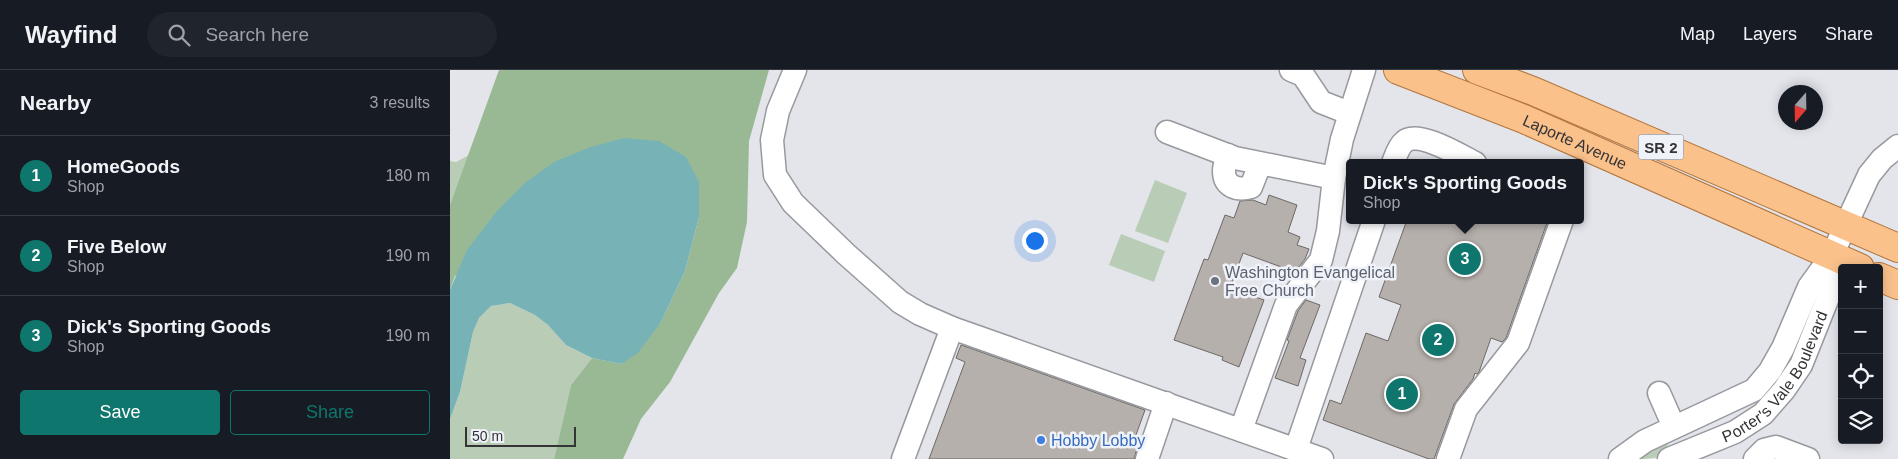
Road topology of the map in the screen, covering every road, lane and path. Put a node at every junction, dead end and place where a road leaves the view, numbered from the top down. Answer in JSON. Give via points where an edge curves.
{"nodes":[{"id":1,"x":795,"y":70,"type":"edge"},
{"id":2,"x":1291,"y":70,"type":"edge"},
{"id":3,"x":1364,"y":70,"type":"edge"},
{"id":4,"x":1398,"y":70,"type":"edge"},
{"id":5,"x":1477,"y":70,"type":"edge"},
{"id":6,"x":1348,"y":114,"type":"junction"},
{"id":7,"x":1167,"y":132,"type":"dead end"},
{"id":8,"x":1898,"y":146,"type":"edge"},
{"id":9,"x":1228,"y":155,"type":"junction"},
{"id":10,"x":1394,"y":159,"type":"edge"},
{"id":11,"x":1467,"y":159,"type":"edge"},
{"id":12,"x":1260,"y":164,"type":"junction"},
{"id":13,"x":1334,"y":178,"type":"junction"},
{"id":14,"x":1373,"y":224,"type":"edge"},
{"id":15,"x":1561,"y":224,"type":"edge"},
{"id":16,"x":1846,"y":225,"type":"junction"},
{"id":17,"x":1898,"y":248,"type":"edge"},
{"id":18,"x":1832,"y":255,"type":"junction"},
{"id":19,"x":1851,"y":264,"type":"edge"},
{"id":20,"x":1883,"y":278,"type":"edge"},
{"id":21,"x":1898,"y":285,"type":"edge"},
{"id":22,"x":952,"y":328,"type":"junction"},
{"id":23,"x":1659,"y":392,"type":"dead end"},
{"id":24,"x":1166,"y":403,"type":"junction"},
{"id":25,"x":1720,"y":407,"type":"junction"},
{"id":26,"x":1674,"y":427,"type":"junction"},
{"id":27,"x":1241,"y":430,"type":"junction"},
{"id":28,"x":1296,"y":450,"type":"junction"},
{"id":29,"x":1707,"y":451,"type":"edge"},
{"id":30,"x":1673,"y":458,"type":"edge"},
{"id":31,"x":903,"y":459,"type":"edge"},
{"id":32,"x":1147,"y":459,"type":"edge"},
{"id":33,"x":1322,"y":459,"type":"edge"},
{"id":34,"x":1448,"y":459,"type":"edge"},
{"id":35,"x":1620,"y":459,"type":"edge"},
{"id":36,"x":1755,"y":459,"type":"edge"},
{"id":37,"x":1808,"y":459,"type":"edge"}],
"edges":[{"from":1,"to":22,"type":"street","via":[[778,111],[772,140],[775,175],[793,203],[900,302]]},
{"from":2,"to":6,"type":"street","via":[[1304,75],[1321,102]]},
{"from":3,"to":6,"type":"street"},
{"from":4,"to":18,"type":"main road","name":"Laporte Avenue","number":"SR 2","via":[[1524,119]]},
{"from":5,"to":16,"type":"main road","name":"Laporte Avenue","number":"SR 2"},
{"from":6,"to":13,"type":"street"},
{"from":7,"to":9,"type":"street"},
{"from":8,"to":16,"type":"street","name":"Porter's Vale Boulevard","via":[[1869,175]]},
{"from":9,"to":12,"type":"street"},
{"from":9,"to":12,"type":"street","via":[[1224,171],[1226,180],[1232,187],[1242,190],[1251,187]]},
{"from":10,"to":11,"type":"street","via":[[1404,141],[1414,137],[1426,139]]},
{"from":12,"to":13,"type":"street"},
{"from":13,"to":27,"type":"street","via":[[1321,260],[1286,305]]},
{"from":14,"to":28,"type":"street"},
{"from":15,"to":34,"type":"street","via":[[1518,343],[1466,409]]},
{"from":16,"to":17,"type":"main road","name":"Laporte Avenue","number":"SR 2"},
{"from":16,"to":18,"type":"street","name":"Porter's Vale Boulevard"},
{"from":18,"to":19,"type":"main road","name":"Laporte Avenue","number":"SR 2"},
{"from":18,"to":25,"type":"street","name":"Porter's Vale Boulevard","via":[[1809,287],[1770,371],[1754,390]]},
{"from":18,"to":29,"type":"street","name":"Porter's Vale Boulevard","via":[[1829,294],[1801,365],[1763,414]]},
{"from":20,"to":21,"type":"main road"},
{"from":22,"to":24,"type":"street"},
{"from":22,"to":31,"type":"street"},
{"from":23,"to":26,"type":"street"},
{"from":24,"to":27,"type":"street"},
{"from":24,"to":32,"type":"street"},
{"from":25,"to":26,"type":"street","name":"Porter's Vale Boulevard"},
{"from":25,"to":30,"type":"street","via":[[1692,434],[1680,440]]},
{"from":26,"to":35,"type":"street","name":"Porter's Vale Boulevard","via":[[1644,441]]},
{"from":27,"to":28,"type":"street"},
{"from":28,"to":33,"type":"street"},
{"from":29,"to":30,"type":"street","name":"Porter's Vale Boulevard"},
{"from":36,"to":37,"type":"street","via":[[1764,450],[1776,447]]}]}
